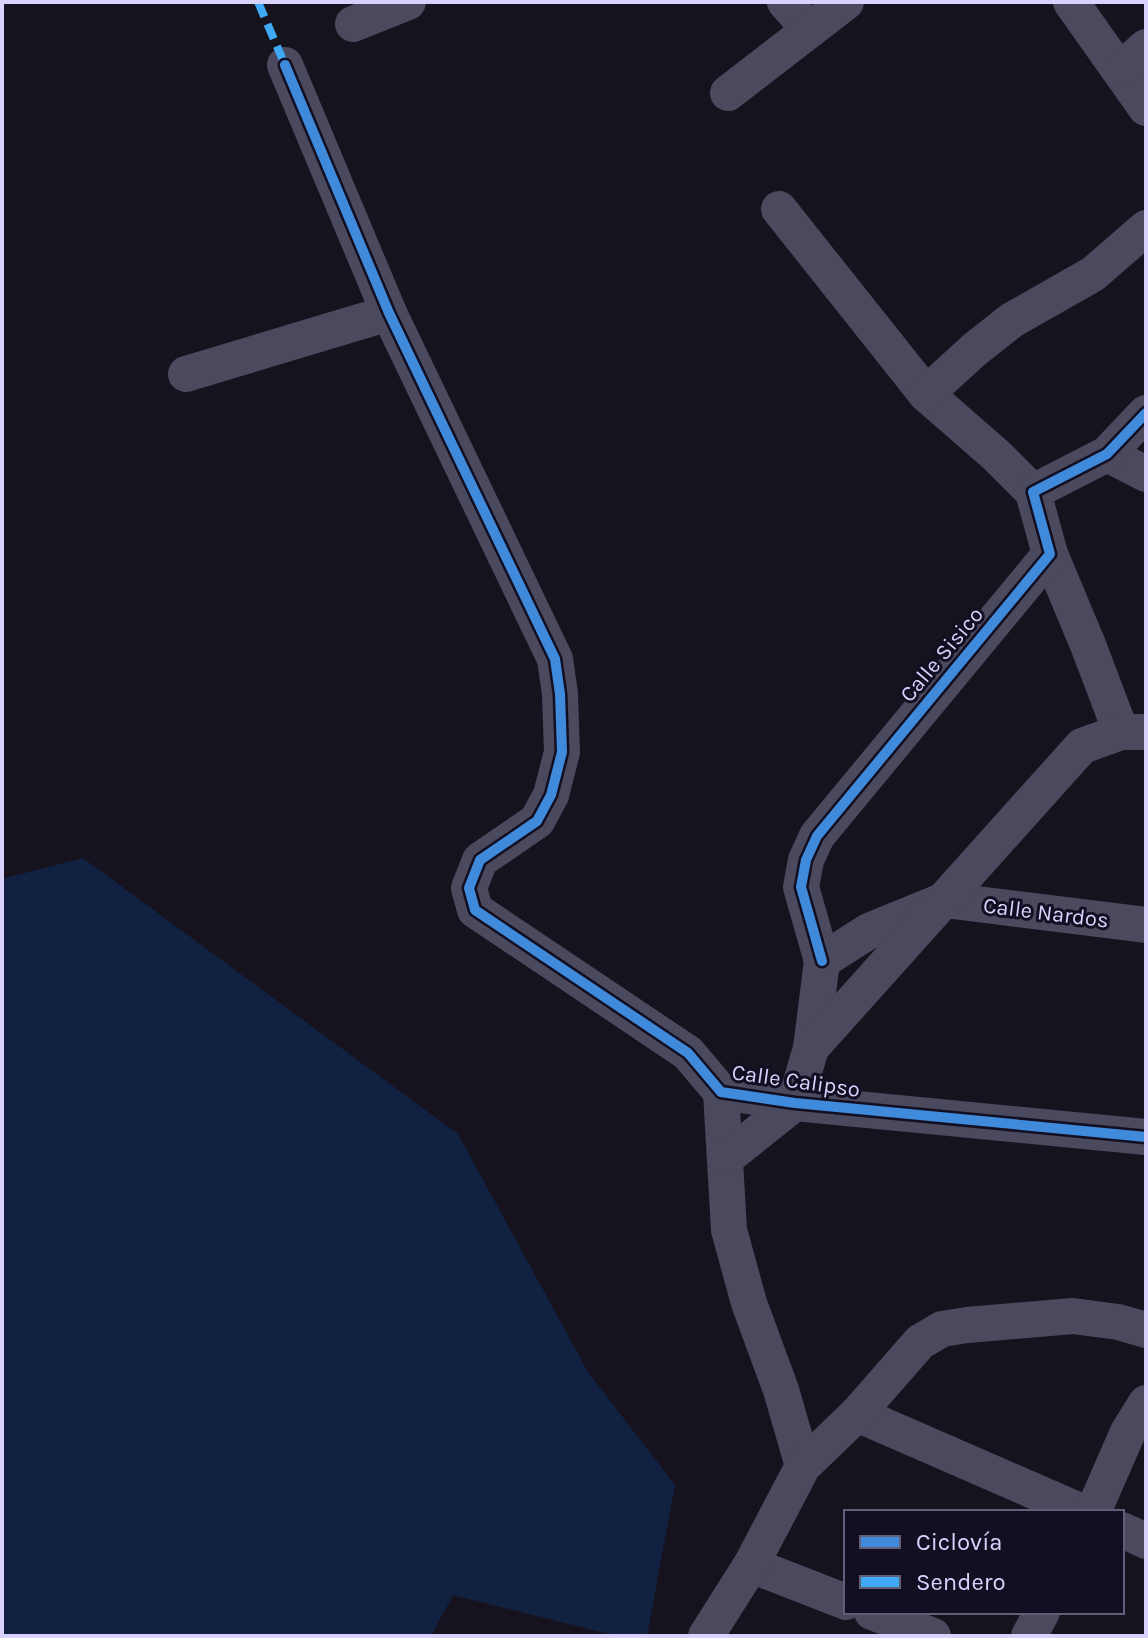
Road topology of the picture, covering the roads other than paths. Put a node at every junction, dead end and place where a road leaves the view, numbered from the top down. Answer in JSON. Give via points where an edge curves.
{"nodes":[{"id":1,"x":408,"y":2,"type":"edge"},
{"id":2,"x":785,"y":2,"type":"edge"},
{"id":3,"x":846,"y":2,"type":"edge"},
{"id":4,"x":1071,"y":2,"type":"edge"},
{"id":5,"x":353,"y":24,"type":"dead end"},
{"id":6,"x":809,"y":29,"type":"junction"},
{"id":7,"x":1133,"y":59,"type":"edge"},
{"id":8,"x":285,"y":65,"type":"dead end"},
{"id":9,"x":728,"y":93,"type":"dead end"},
{"id":10,"x":1146,"y":108,"type":"edge"},
{"id":11,"x":779,"y":209,"type":"dead end"},
{"id":12,"x":1146,"y":228,"type":"edge"},
{"id":13,"x":389,"y":313,"type":"junction"},
{"id":14,"x":186,"y":374,"type":"dead end"},
{"id":15,"x":926,"y":394,"type":"junction"},
{"id":16,"x":1146,"y":413,"type":"edge"},
{"id":17,"x":1107,"y":454,"type":"junction"},
{"id":18,"x":1146,"y":474,"type":"edge"},
{"id":19,"x":1033,"y":492,"type":"junction"},
{"id":20,"x":1050,"y":554,"type":"junction"},
{"id":21,"x":1133,"y":732,"type":"edge"},
{"id":22,"x":945,"y":900,"type":"junction"},
{"id":23,"x":1146,"y":925,"type":"edge"},
{"id":24,"x":822,"y":961,"type":"junction"},
{"id":25,"x":811,"y":1048,"type":"junction"},
{"id":26,"x":721,"y":1092,"type":"junction"},
{"id":27,"x":795,"y":1103,"type":"junction"},
{"id":28,"x":1146,"y":1137,"type":"edge"},
{"id":29,"x":726,"y":1158,"type":"junction"},
{"id":30,"x":1146,"y":1330,"type":"edge"},
{"id":31,"x":1146,"y":1403,"type":"edge"},
{"id":32,"x":857,"y":1414,"type":"junction"},
{"id":33,"x":803,"y":1466,"type":"junction"},
{"id":34,"x":1077,"y":1510,"type":"edge"},
{"id":35,"x":1094,"y":1510,"type":"edge"},
{"id":36,"x":1124,"y":1531,"type":"edge"},
{"id":37,"x":1146,"y":1541,"type":"edge"},
{"id":38,"x":751,"y":1565,"type":"junction"},
{"id":39,"x":844,"y":1601,"type":"edge"},
{"id":40,"x":877,"y":1614,"type":"edge"},
{"id":41,"x":1041,"y":1614,"type":"edge"},
{"id":42,"x":706,"y":1636,"type":"edge"},
{"id":43,"x":933,"y":1636,"type":"edge"},
{"id":44,"x":1029,"y":1636,"type":"edge"}],
"edges":[{"from":1,"to":5,"type":"street"},
{"from":2,"to":6,"type":"street"},
{"from":3,"to":6,"type":"street"},
{"from":4,"to":7,"type":"street"},
{"from":6,"to":9,"type":"street"},
{"from":7,"to":10,"type":"street"},
{"from":8,"to":13,"type":"street"},
{"from":11,"to":15,"type":"street"},
{"from":12,"to":15,"type":"street","via":[[1093,274],[1012,320]]},
{"from":13,"to":14,"type":"street"},
{"from":13,"to":26,"type":"street","name":"Calle Calipso","via":[[555,659],[562,752],[551,795],[537,821],[480,860],[469,888],[475,910],[688,1053]]},
{"from":15,"to":19,"type":"street"},
{"from":16,"to":17,"type":"street"},
{"from":17,"to":18,"type":"street"},
{"from":17,"to":19,"type":"street"},
{"from":19,"to":20,"type":"street"},
{"from":20,"to":21,"type":"street","via":[[1088,645]]},
{"from":20,"to":24,"type":"street","name":"Calle Sisico","via":[[817,836],[801,887]]},
{"from":21,"to":22,"type":"street","via":[[1082,746]]},
{"from":22,"to":23,"type":"street","name":"Calle Nardos"},
{"from":22,"to":24,"type":"street","via":[[869,931]]},
{"from":22,"to":25,"type":"street"},
{"from":24,"to":25,"type":"street"},
{"from":25,"to":27,"type":"street"},
{"from":26,"to":27,"type":"street","name":"Calle Calipso"},
{"from":26,"to":29,"type":"street"},
{"from":27,"to":28,"type":"street","name":"Calle Calipso"},
{"from":27,"to":29,"type":"street"},
{"from":29,"to":33,"type":"street","via":[[729,1230]]},
{"from":30,"to":32,"type":"street","via":[[1073,1316],[942,1329],[920,1342]]},
{"from":31,"to":35,"type":"street"},
{"from":32,"to":33,"type":"street"},
{"from":32,"to":34,"type":"street"},
{"from":33,"to":38,"type":"street"},
{"from":36,"to":37,"type":"street"},
{"from":38,"to":39,"type":"street"},
{"from":38,"to":42,"type":"street"},
{"from":40,"to":43,"type":"street"},
{"from":41,"to":44,"type":"street"}]}
